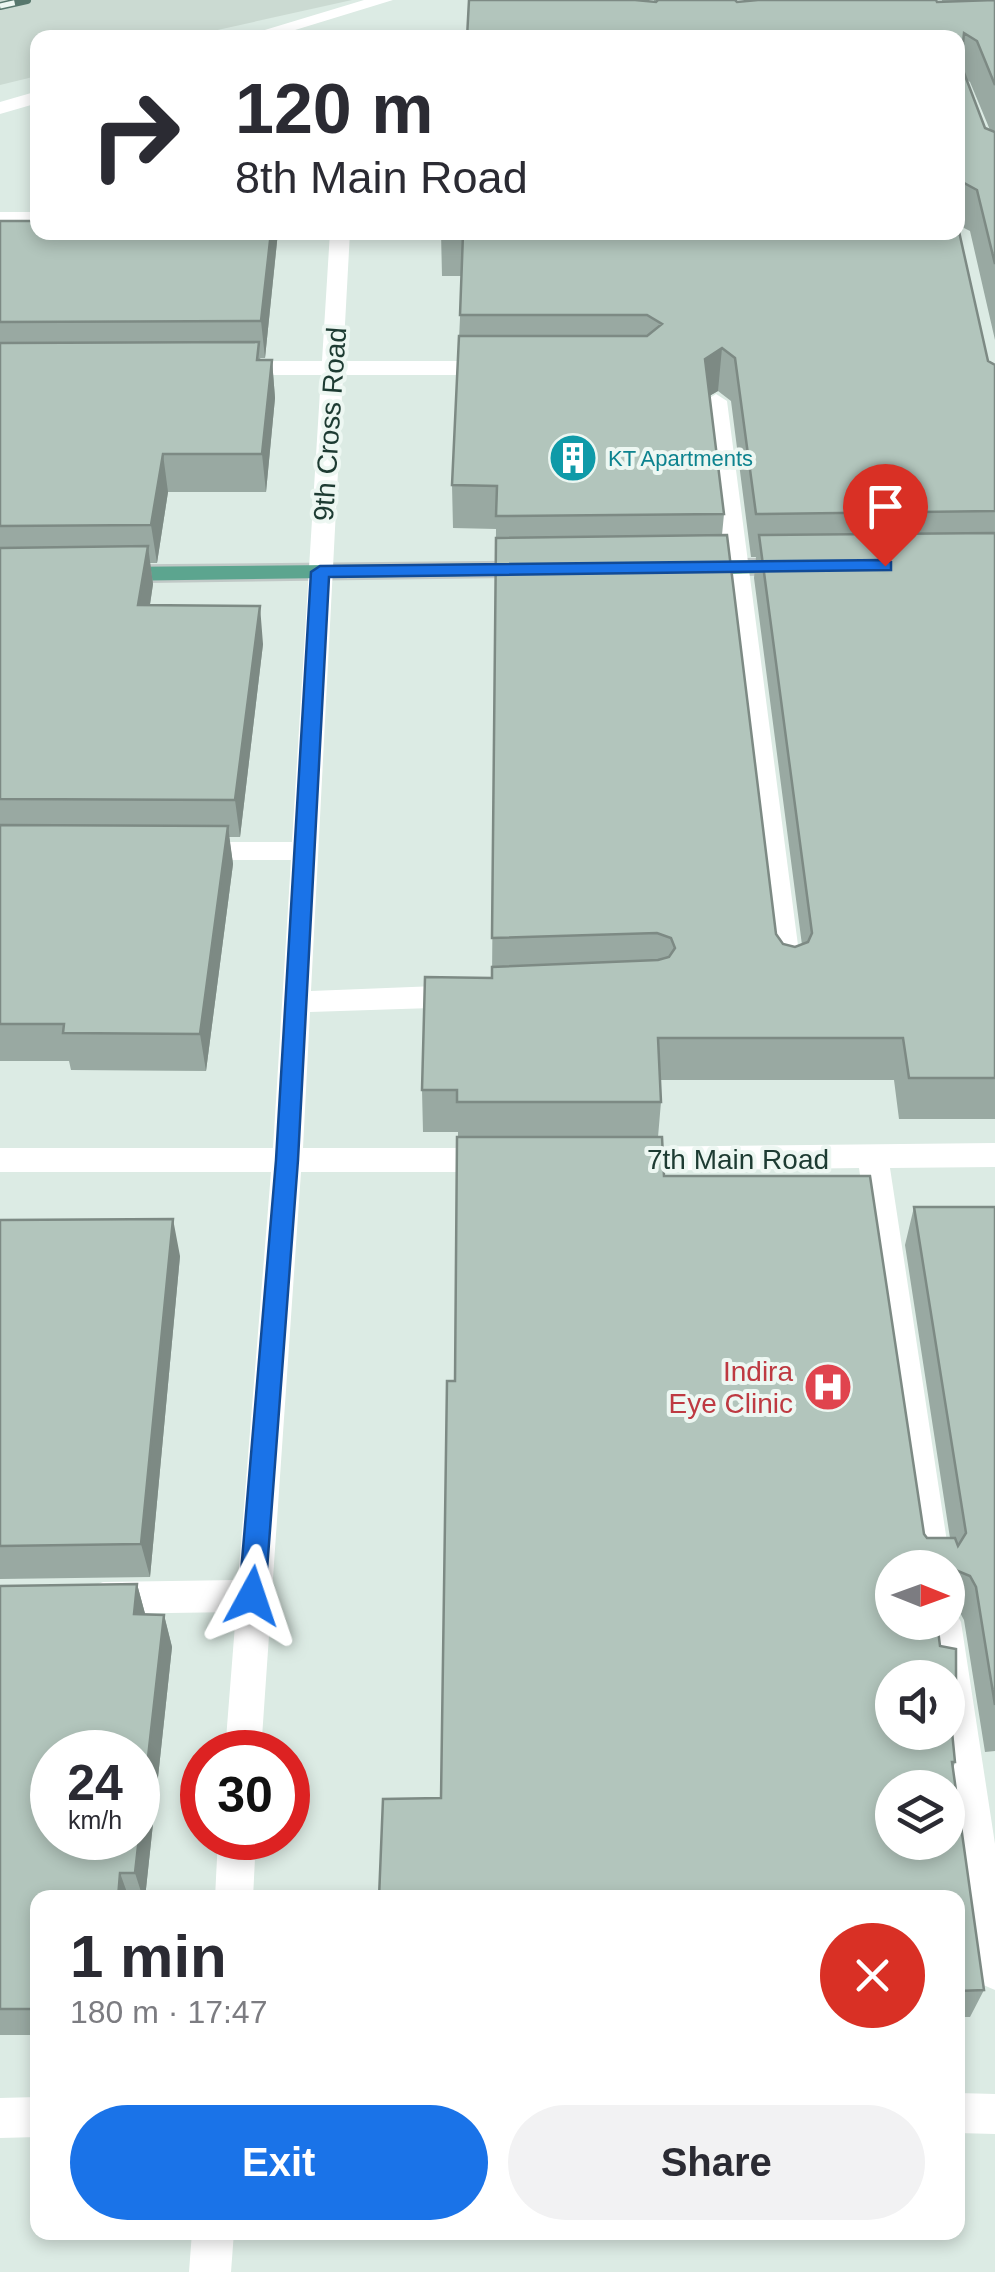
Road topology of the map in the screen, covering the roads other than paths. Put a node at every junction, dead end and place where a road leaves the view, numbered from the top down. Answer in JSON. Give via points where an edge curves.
{"nodes":[{"id":1,"x":384,"y":0,"type":"edge"},
{"id":2,"x":283,"y":30,"type":"edge"},
{"id":3,"x":30,"y":99,"type":"edge"},
{"id":4,"x":0,"y":108,"type":"edge"},
{"id":5,"x":0,"y":218,"type":"edge"},
{"id":6,"x":30,"y":218,"type":"edge"},
{"id":7,"x":340,"y":240,"type":"edge"},
{"id":8,"x":335,"y":367,"type":"junction"},
{"id":9,"x":202,"y":368,"type":"edge"},
{"id":10,"x":529,"y":368,"type":"edge"},
{"id":11,"x":716,"y":401,"type":"dead end"},
{"id":12,"x":817,"y":566,"type":"edge"},
{"id":13,"x":678,"y":568,"type":"edge"},
{"id":14,"x":738,"y":568,"type":"junction"},
{"id":15,"x":559,"y":569,"type":"edge"},
{"id":16,"x":320,"y":572,"type":"junction"},
{"id":17,"x":94,"y":574,"type":"edge"},
{"id":18,"x":170,"y":851,"type":"edge"},
{"id":19,"x":302,"y":851,"type":"junction"},
{"id":20,"x":788,"y":976,"type":"edge"},
{"id":21,"x":495,"y":994,"type":"edge"},
{"id":22,"x":295,"y":1002,"type":"junction"},
{"id":23,"x":995,"y":1155,"type":"edge"},
{"id":24,"x":872,"y":1159,"type":"junction"},
{"id":25,"x":0,"y":1160,"type":"edge"},
{"id":26,"x":287,"y":1160,"type":"junction"},
{"id":27,"x":521,"y":1160,"type":"edge"},
{"id":28,"x":599,"y":1160,"type":"edge"},
{"id":29,"x":931,"y":1550,"type":"edge"},
{"id":30,"x":252,"y":1596,"type":"junction"},
{"id":31,"x":78,"y":1598,"type":"edge"},
{"id":32,"x":945,"y":1640,"type":"edge"},
{"id":33,"x":243,"y":1730,"type":"edge"},
{"id":34,"x":236,"y":1860,"type":"edge"},
{"id":35,"x":234,"y":1890,"type":"edge"},
{"id":36,"x":995,"y":1970,"type":"edge"},
{"id":37,"x":965,"y":2114,"type":"edge"},
{"id":38,"x":995,"y":2114,"type":"edge"},
{"id":39,"x":30,"y":2116,"type":"edge"},
{"id":40,"x":0,"y":2118,"type":"edge"},
{"id":41,"x":212,"y":2240,"type":"edge"},
{"id":42,"x":210,"y":2272,"type":"edge"}],
"edges":[{"from":1,"to":2,"type":"street","via":[[357,14]]},
{"from":3,"to":4,"type":"street"},
{"from":5,"to":6,"type":"street"},
{"from":7,"to":8,"type":"street","name":"9th Cross Road"},
{"from":8,"to":9,"type":"street"},
{"from":8,"to":10,"type":"street"},
{"from":8,"to":16,"type":"street","name":"9th Cross Road"},
{"from":11,"to":14,"type":"street"},
{"from":12,"to":14,"type":"main road"},
{"from":13,"to":14,"type":"main road"},
{"from":14,"to":20,"type":"street"},
{"from":15,"to":16,"type":"main road"},
{"from":16,"to":17,"type":"main road"},
{"from":16,"to":19,"type":"street","name":"9th Cross Road"},
{"from":18,"to":19,"type":"street"},
{"from":19,"to":22,"type":"street","name":"9th Cross Road"},
{"from":21,"to":22,"type":"street"},
{"from":22,"to":26,"type":"street","name":"9th Cross Road"},
{"from":23,"to":24,"type":"street","name":"7th Main Road"},
{"from":24,"to":28,"type":"street","name":"7th Main Road"},
{"from":24,"to":29,"type":"street"},
{"from":25,"to":26,"type":"street"},
{"from":26,"to":27,"type":"street"},
{"from":26,"to":30,"type":"street","name":"9th Cross Road"},
{"from":30,"to":31,"type":"street"},
{"from":30,"to":33,"type":"street","name":"9th Cross Road"},
{"from":32,"to":36,"type":"street"},
{"from":34,"to":35,"type":"street"},
{"from":37,"to":38,"type":"street"},
{"from":39,"to":40,"type":"street"},
{"from":41,"to":42,"type":"street"}]}
